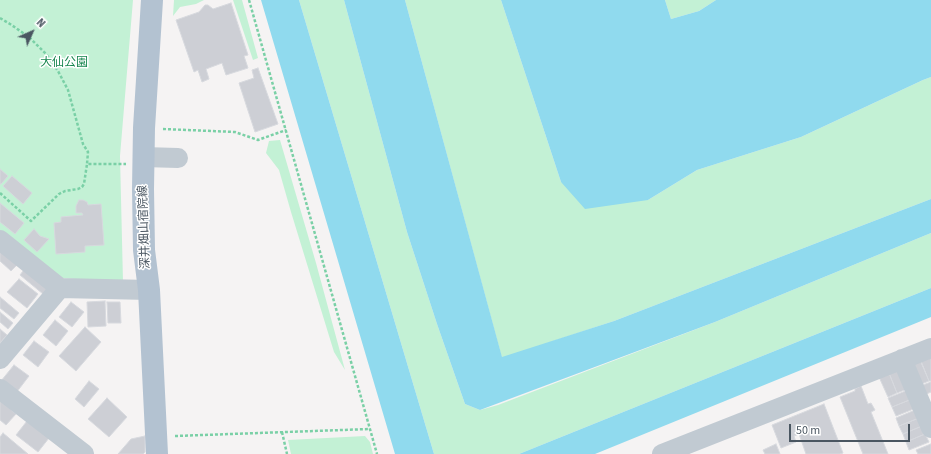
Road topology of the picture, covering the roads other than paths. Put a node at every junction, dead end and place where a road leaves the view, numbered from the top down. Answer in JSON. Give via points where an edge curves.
{"nodes":[{"id":1,"x":152,"y":0,"type":"edge"},
{"id":2,"x":178,"y":158,"type":"dead end"},
{"id":3,"x":134,"y":161,"type":"junction"},
{"id":4,"x":0,"y":240,"type":"edge"},
{"id":5,"x":60,"y":288,"type":"junction"},
{"id":6,"x":149,"y":290,"type":"junction"},
{"id":7,"x":931,"y":348,"type":"edge"},
{"id":8,"x":0,"y":359,"type":"edge"},
{"id":9,"x":902,"y":360,"type":"junction"},
{"id":10,"x":0,"y":389,"type":"edge"},
{"id":11,"x":931,"y":428,"type":"edge"},
{"id":12,"x":156,"y":445,"type":"edge"},
{"id":13,"x":84,"y":454,"type":"edge"},
{"id":14,"x":662,"y":454,"type":"edge"}],
"edges":[{"from":1,"to":3,"type":"main road","name":"深井畑山宿院線"},
{"from":2,"to":3,"type":"street"},
{"from":3,"to":6,"type":"main road","name":"深井畑山宿院線"},
{"from":4,"to":5,"type":"street"},
{"from":5,"to":6,"type":"street"},
{"from":5,"to":8,"type":"street"},
{"from":6,"to":12,"type":"main road","name":"深井畑山宿院線"},
{"from":7,"to":9,"type":"street"},
{"from":9,"to":11,"type":"street"},
{"from":9,"to":14,"type":"street"},
{"from":10,"to":13,"type":"street"}]}
